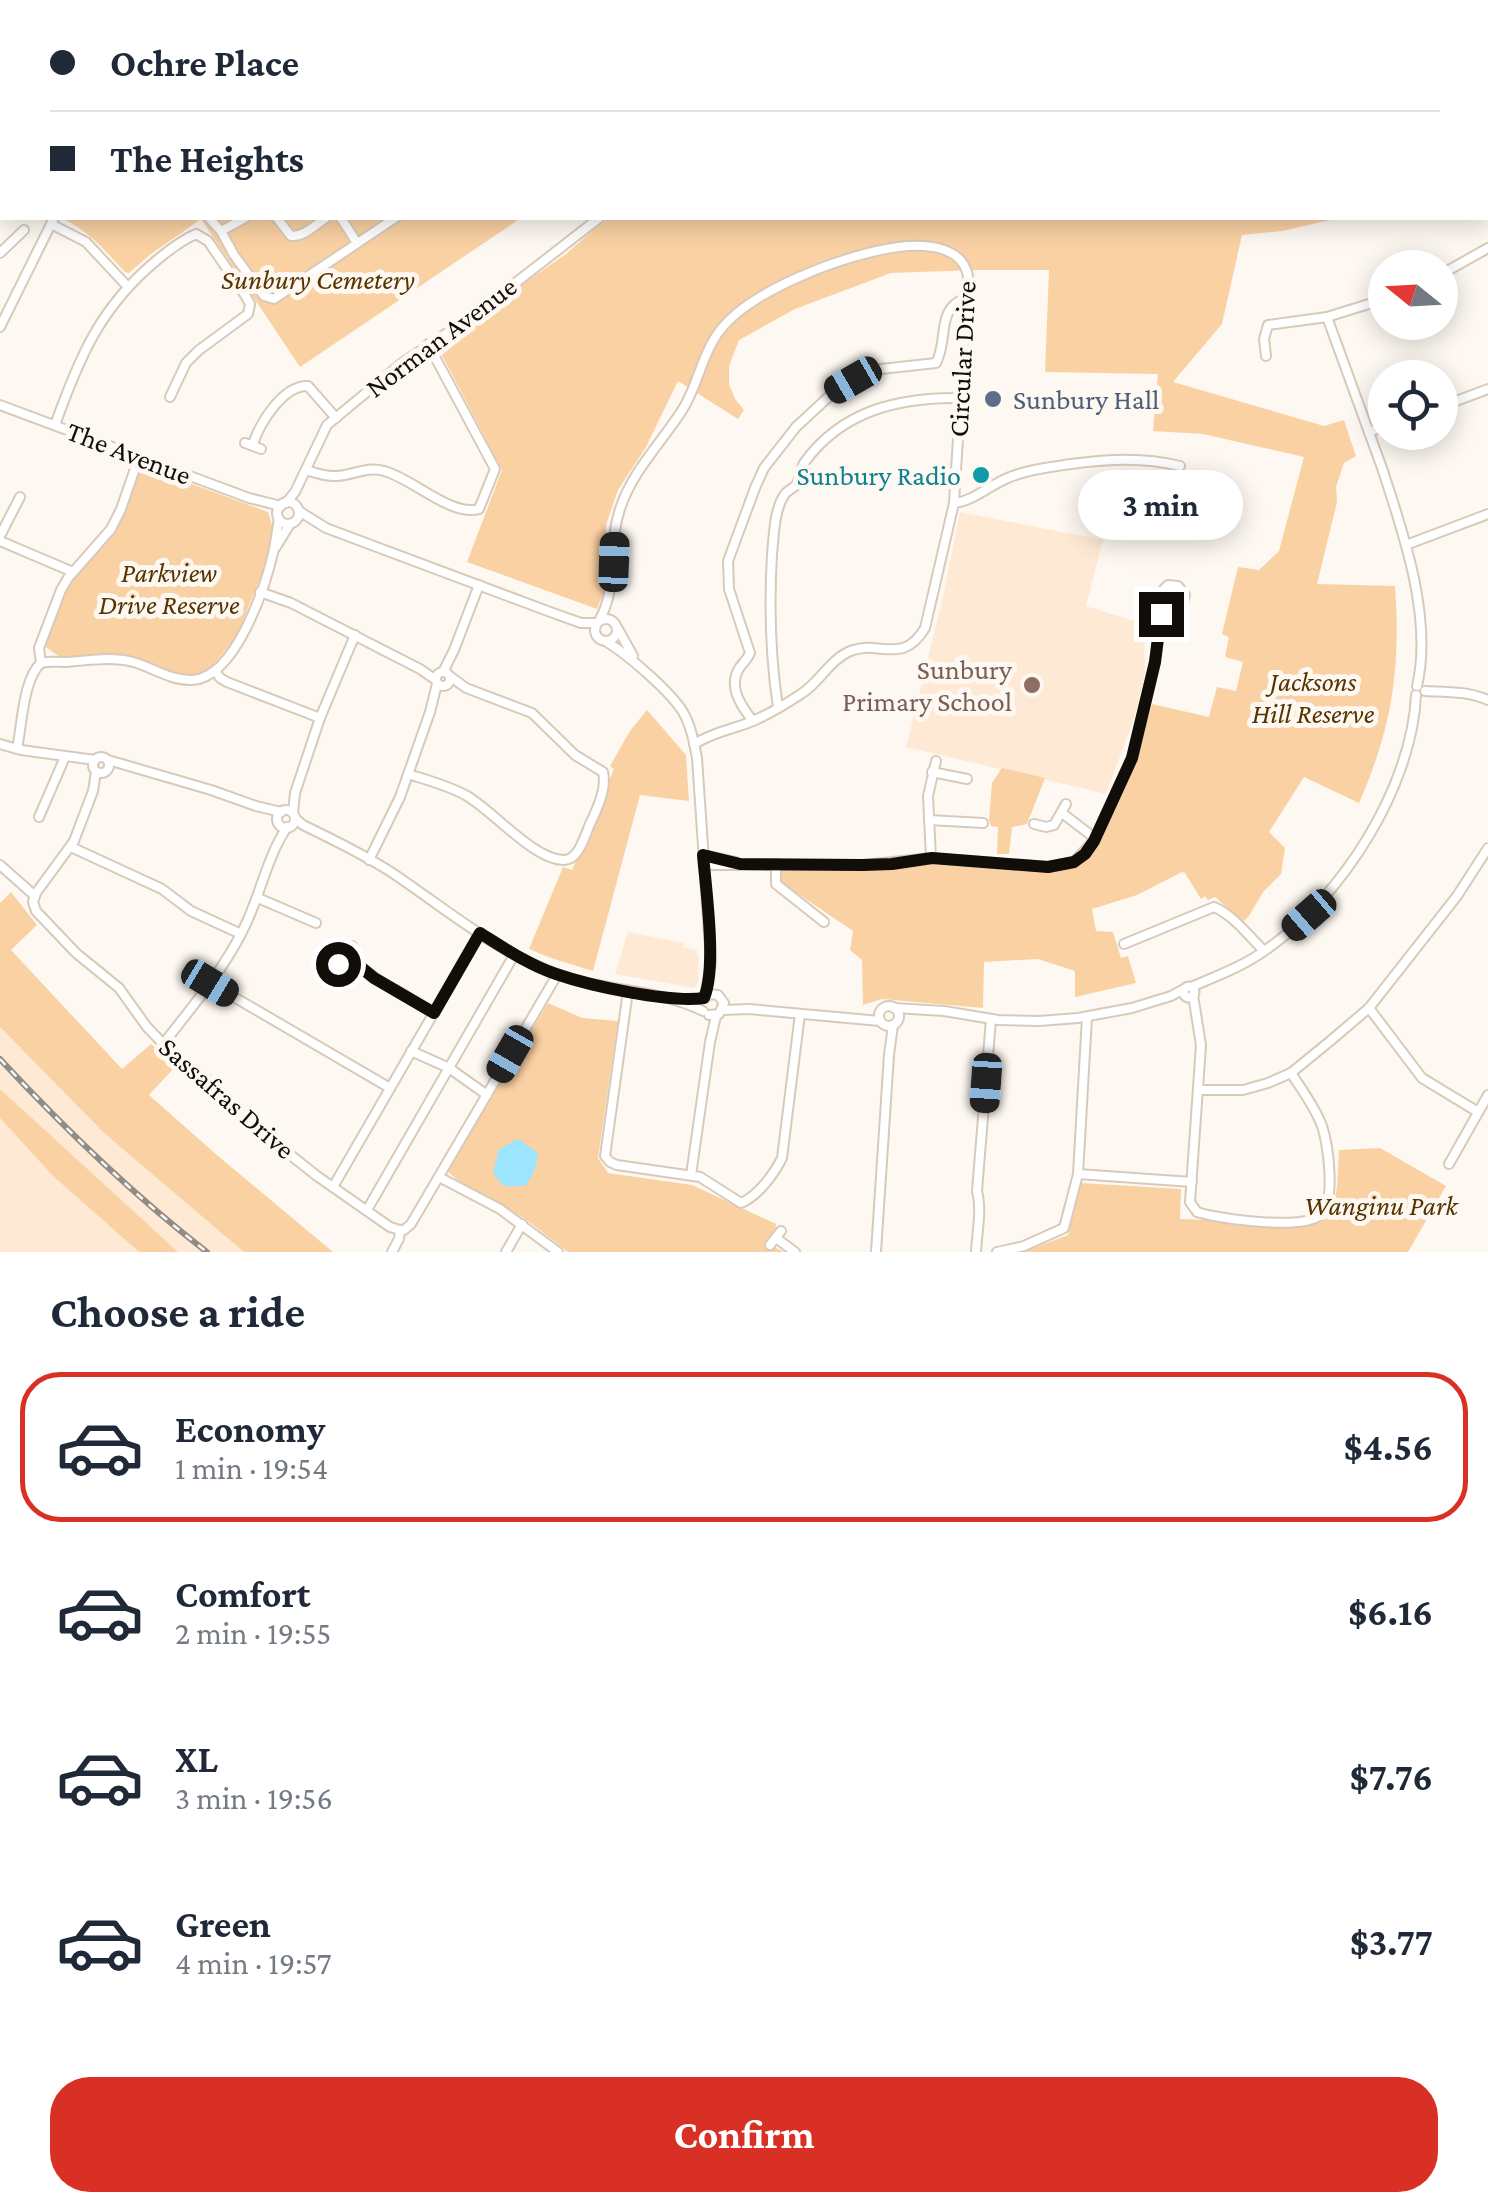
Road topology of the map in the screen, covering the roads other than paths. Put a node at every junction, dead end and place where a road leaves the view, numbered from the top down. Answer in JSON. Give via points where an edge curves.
{"nodes":[{"id":1,"x":211,"y":220,"type":"edge"},
{"id":2,"x":241,"y":220,"type":"edge"},
{"id":3,"x":279,"y":220,"type":"edge"},
{"id":4,"x":323,"y":220,"type":"edge"},
{"id":5,"x":342,"y":220,"type":"edge"},
{"id":6,"x":392,"y":220,"type":"edge"},
{"id":7,"x":596,"y":220,"type":"edge"},
{"id":8,"x":53,"y":221,"type":"edge"},
{"id":9,"x":24,"y":230,"type":"dead end"},
{"id":10,"x":221,"y":231,"type":"junction"},
{"id":11,"x":358,"y":243,"type":"junction"},
{"id":12,"x":1488,"y":248,"type":"edge"},
{"id":13,"x":0,"y":252,"type":"edge"},
{"id":14,"x":1458,"y":265,"type":"edge"},
{"id":15,"x":128,"y":287,"type":"junction"},
{"id":16,"x":967,"y":298,"type":"junction"},
{"id":17,"x":1368,"y":304,"type":"edge"},
{"id":18,"x":1328,"y":316,"type":"junction"},
{"id":19,"x":0,"y":328,"type":"edge"},
{"id":20,"x":428,"y":344,"type":"junction"},
{"id":21,"x":1266,"y":356,"type":"dead end"},
{"id":22,"x":1488,"y":390,"type":"edge"},
{"id":23,"x":170,"y":397,"type":"dead end"},
{"id":24,"x":961,"y":398,"type":"junction"},
{"id":25,"x":1458,"y":401,"type":"edge"},
{"id":26,"x":3,"y":405,"type":"edge"},
{"id":27,"x":336,"y":418,"type":"junction"},
{"id":28,"x":55,"y":425,"type":"junction"},
{"id":29,"x":1368,"y":426,"type":"edge"},
{"id":30,"x":253,"y":445,"type":"dead end"},
{"id":31,"x":1376,"y":450,"type":"edge"},
{"id":32,"x":140,"y":457,"type":"junction"},
{"id":33,"x":1180,"y":466,"type":"dead end"},
{"id":34,"x":305,"y":472,"type":"junction"},
{"id":35,"x":20,"y":496,"type":"dead end"},
{"id":36,"x":249,"y":498,"type":"junction"},
{"id":37,"x":954,"y":503,"type":"junction"},
{"id":38,"x":284,"y":504,"type":"junction"},
{"id":39,"x":298,"y":509,"type":"junction"},
{"id":40,"x":1488,"y":514,"type":"edge"},
{"id":41,"x":278,"y":517,"type":"junction"},
{"id":42,"x":292,"y":523,"type":"junction"},
{"id":43,"x":326,"y":528,"type":"junction"},
{"id":44,"x":0,"y":539,"type":"edge"},
{"id":45,"x":1406,"y":545,"type":"junction"},
{"id":46,"x":273,"y":551,"type":"junction"},
{"id":47,"x":74,"y":572,"type":"junction"},
{"id":48,"x":478,"y":585,"type":"junction"},
{"id":49,"x":260,"y":592,"type":"junction"},
{"id":50,"x":553,"y":613,"type":"junction"},
{"id":51,"x":1161,"y":620,"type":"junction"},
{"id":52,"x":598,"y":622,"type":"junction"},
{"id":53,"x":617,"y":627,"type":"junction"},
{"id":54,"x":355,"y":635,"type":"junction"},
{"id":55,"x":596,"y":635,"type":"junction"},
{"id":56,"x":607,"y":642,"type":"junction"},
{"id":57,"x":40,"y":662,"type":"junction"},
{"id":58,"x":216,"y":672,"type":"junction"},
{"id":59,"x":644,"y":672,"type":"junction"},
{"id":60,"x":443,"y":679,"type":"junction"},
{"id":61,"x":1421,"y":691,"type":"junction"},
{"id":62,"x":1488,"y":700,"type":"edge"},
{"id":63,"x":778,"y":707,"type":"junction"},
{"id":64,"x":320,"y":718,"type":"junction"},
{"id":65,"x":754,"y":721,"type":"junction"},
{"id":66,"x":0,"y":744,"type":"edge"},
{"id":67,"x":694,"y":744,"type":"junction"},
{"id":68,"x":17,"y":749,"type":"junction"},
{"id":69,"x":65,"y":757,"type":"junction"},
{"id":70,"x":936,"y":761,"type":"dead end"},
{"id":71,"x":101,"y":767,"type":"junction"},
{"id":72,"x":932,"y":772,"type":"junction"},
{"id":73,"x":408,"y":774,"type":"junction"},
{"id":74,"x":966,"y":779,"type":"dead end"},
{"id":75,"x":39,"y":817,"type":"dead end"},
{"id":76,"x":286,"y":819,"type":"junction"},
{"id":77,"x":929,"y":820,"type":"junction"},
{"id":78,"x":982,"y":823,"type":"dead end"},
{"id":79,"x":1034,"y":824,"type":"dead end"},
{"id":80,"x":1096,"y":838,"type":"junction"},
{"id":81,"x":71,"y":847,"type":"junction"},
{"id":82,"x":1488,"y":848,"type":"edge"},
{"id":83,"x":932,"y":858,"type":"junction"},
{"id":84,"x":370,"y":860,"type":"junction"},
{"id":85,"x":704,"y":860,"type":"junction"},
{"id":86,"x":0,"y":864,"type":"edge"},
{"id":87,"x":776,"y":864,"type":"junction"},
{"id":88,"x":258,"y":898,"type":"junction"},
{"id":89,"x":34,"y":899,"type":"junction"},
{"id":90,"x":824,"y":922,"type":"dead end"},
{"id":91,"x":316,"y":923,"type":"dead end"},
{"id":92,"x":480,"y":933,"type":"junction"},
{"id":93,"x":241,"y":934,"type":"junction"},
{"id":94,"x":1124,"y":944,"type":"dead end"},
{"id":95,"x":352,"y":946,"type":"dead end"},
{"id":96,"x":1264,"y":952,"type":"junction"},
{"id":97,"x":514,"y":954,"type":"junction"},
{"id":98,"x":347,"y":956,"type":"junction"},
{"id":99,"x":710,"y":963,"type":"junction"},
{"id":100,"x":338,"y":964,"type":"dead end"},
{"id":101,"x":557,"y":975,"type":"junction"},
{"id":102,"x":210,"y":983,"type":"junction"},
{"id":103,"x":628,"y":991,"type":"junction"},
{"id":104,"x":1189,"y":993,"type":"junction"},
{"id":105,"x":705,"y":997,"type":"junction"},
{"id":106,"x":721,"y":997,"type":"junction"},
{"id":107,"x":671,"y":999,"type":"junction"},
{"id":108,"x":894,"y":1008,"type":"junction"},
{"id":109,"x":1369,"y":1008,"type":"junction"},
{"id":110,"x":749,"y":1009,"type":"junction"},
{"id":111,"x":882,"y":1009,"type":"junction"},
{"id":112,"x":918,"y":1009,"type":"junction"},
{"id":113,"x":434,"y":1013,"type":"junction"},
{"id":114,"x":713,"y":1013,"type":"junction"},
{"id":115,"x":800,"y":1014,"type":"junction"},
{"id":116,"x":856,"y":1017,"type":"junction"},
{"id":117,"x":1087,"y":1017,"type":"junction"},
{"id":118,"x":991,"y":1019,"type":"junction"},
{"id":119,"x":888,"y":1023,"type":"junction"},
{"id":120,"x":162,"y":1044,"type":"junction"},
{"id":121,"x":411,"y":1051,"type":"junction"},
{"id":122,"x":449,"y":1068,"type":"junction"},
{"id":123,"x":1291,"y":1073,"type":"junction"},
{"id":124,"x":390,"y":1088,"type":"junction"},
{"id":125,"x":1199,"y":1090,"type":"junction"},
{"id":126,"x":1488,"y":1094,"type":"edge"},
{"id":127,"x":487,"y":1095,"type":"junction"},
{"id":128,"x":1478,"y":1112,"type":"junction"},
{"id":129,"x":1449,"y":1164,"type":"dead end"},
{"id":130,"x":1078,"y":1174,"type":"junction"},
{"id":131,"x":691,"y":1175,"type":"junction"},
{"id":132,"x":439,"y":1176,"type":"junction"},
{"id":133,"x":1192,"y":1182,"type":"junction"},
{"id":134,"x":333,"y":1186,"type":"junction"},
{"id":135,"x":367,"y":1210,"type":"junction"},
{"id":136,"x":522,"y":1224,"type":"junction"},
{"id":137,"x":400,"y":1230,"type":"junction"},
{"id":138,"x":776,"y":1238,"type":"dead end"},
{"id":139,"x":392,"y":1252,"type":"edge"},
{"id":140,"x":506,"y":1252,"type":"edge"},
{"id":141,"x":558,"y":1252,"type":"edge"},
{"id":142,"x":795,"y":1252,"type":"edge"},
{"id":143,"x":876,"y":1252,"type":"edge"},
{"id":144,"x":976,"y":1252,"type":"edge"},
{"id":145,"x":997,"y":1252,"type":"edge"}],
"edges":[{"from":1,"to":10,"type":"street"},
{"from":2,"to":10,"type":"street"},
{"from":3,"to":4,"type":"street","via":[[295,237]]},
{"from":5,"to":11,"type":"street"},
{"from":6,"to":11,"type":"street"},
{"from":7,"to":20,"type":"street","name":"Norman Avenue"},
{"from":8,"to":15,"type":"street","via":[[86,242]]},
{"from":8,"to":19,"type":"street"},
{"from":9,"to":13,"type":"street"},
{"from":10,"to":11,"type":"street","via":[[270,299]]},
{"from":12,"to":14,"type":"street"},
{"from":15,"to":23,"type":"street","via":[[196,234],[204,236],[250,304],[248,314],[198,350]]},
{"from":15,"to":28,"type":"street","via":[[86,347]]},
{"from":16,"to":24,"type":"street","name":"Circular Drive"},
{"from":16,"to":52,"type":"street","name":"Circular Drive","via":[[960,259],[907,246],[809,274],[736,313],[713,340],[690,398],[622,502],[612,588]]},
{"from":16,"to":65,"type":"street","via":[[947,313],[936,363],[872,370],[836,390],[796,427],[758,479],[728,574],[750,653],[735,687]]},
{"from":17,"to":18,"type":"street"},
{"from":18,"to":21,"type":"street","via":[[1268,325]]},
{"from":18,"to":29,"type":"street"},
{"from":20,"to":27,"type":"street","name":"Norman Avenue"},
{"from":20,"to":34,"type":"street","via":[[495,469],[479,509],[442,501],[384,470]]},
{"from":22,"to":25,"type":"street"},
{"from":24,"to":37,"type":"street","name":"Circular Drive"},
{"from":24,"to":63,"type":"street","via":[[915,399],[856,416],[817,447],[786,494],[774,530],[769,612]]},
{"from":26,"to":28,"type":"street","name":"The Avenue"},
{"from":27,"to":30,"type":"street","via":[[300,385],[274,406]]},
{"from":27,"to":34,"type":"street","name":"Norman Avenue"},
{"from":28,"to":32,"type":"street","name":"The Avenue"},
{"from":31,"to":45,"type":"street"},
{"from":32,"to":36,"type":"street","name":"The Avenue"},
{"from":32,"to":47,"type":"street","via":[[111,529]]},
{"from":33,"to":37,"type":"street","via":[[1117,459],[1036,469]]},
{"from":34,"to":38,"type":"street","name":"Norman Avenue"},
{"from":34,"to":39,"type":"street","name":"Norman Avenue"},
{"from":35,"to":44,"type":"street"},
{"from":36,"to":38,"type":"street","name":"The Avenue"},
{"from":36,"to":41,"type":"street","name":"The Avenue"},
{"from":37,"to":63,"type":"street","name":"Circular Drive","via":[[918,639],[901,650],[847,652],[810,689]]},
{"from":38,"to":39,"type":"street","name":"The Avenue"},
{"from":38,"to":41,"type":"street","name":"Norman Avenue"},
{"from":39,"to":42,"type":"street","name":"Norman Avenue"},
{"from":39,"to":43,"type":"street"},
{"from":40,"to":45,"type":"street"},
{"from":41,"to":42,"type":"street","name":"The Avenue"},
{"from":41,"to":46,"type":"street","name":"Norman Avenue"},
{"from":42,"to":43,"type":"street"},
{"from":42,"to":46,"type":"street","name":"Norman Avenue"},
{"from":43,"to":48,"type":"street"},
{"from":44,"to":47,"type":"street"},
{"from":45,"to":61,"type":"street","via":[[1419,614]]},
{"from":46,"to":49,"type":"street"},
{"from":47,"to":57,"type":"street","via":[[39,647]]},
{"from":48,"to":50,"type":"street"},
{"from":48,"to":60,"type":"street"},
{"from":49,"to":54,"type":"street"},
{"from":49,"to":58,"type":"street","via":[[240,640]]},
{"from":50,"to":52,"type":"street"},
{"from":50,"to":55,"type":"street"},
{"from":51,"to":51,"type":"street","via":[[1161,592],[1178,586],[1182,605]]},
{"from":51,"to":80,"type":"street","via":[[1139,736]]},
{"from":52,"to":53,"type":"street"},
{"from":52,"to":55,"type":"street"},
{"from":53,"to":56,"type":"street"},
{"from":53,"to":59,"type":"street"},
{"from":54,"to":60,"type":"street"},
{"from":54,"to":64,"type":"street"},
{"from":55,"to":56,"type":"street"},
{"from":56,"to":59,"type":"street"},
{"from":57,"to":58,"type":"street","via":[[116,659],[191,680]]},
{"from":57,"to":68,"type":"street","via":[[28,687]]},
{"from":58,"to":64,"type":"street"},
{"from":59,"to":67,"type":"street","via":[[670,698]]},
{"from":60,"to":73,"type":"street"},
{"from":60,"to":73,"type":"street","via":[[532,713],[603,772],[594,817],[578,851],[564,860],[532,847],[464,794]]},
{"from":61,"to":62,"type":"street"},
{"from":61,"to":96,"type":"street","via":[[1389,797],[1353,863],[1309,915]]},
{"from":63,"to":65,"type":"street","name":"Circular Drive"},
{"from":64,"to":76,"type":"street"},
{"from":65,"to":67,"type":"street","name":"Circular Drive"},
{"from":66,"to":68,"type":"street"},
{"from":67,"to":85,"type":"street"},
{"from":68,"to":69,"type":"street"},
{"from":69,"to":71,"type":"street"},
{"from":69,"to":75,"type":"street"},
{"from":70,"to":72,"type":"street"},
{"from":71,"to":76,"type":"street","via":[[132,768],[211,790]]},
{"from":71,"to":81,"type":"street"},
{"from":72,"to":74,"type":"street"},
{"from":72,"to":77,"type":"street"},
{"from":73,"to":84,"type":"street"},
{"from":76,"to":84,"type":"street"},
{"from":76,"to":88,"type":"street"},
{"from":77,"to":78,"type":"street"},
{"from":77,"to":83,"type":"street"},
{"from":79,"to":80,"type":"street","via":[[1052,826],[1064,808]]},
{"from":80,"to":83,"type":"street","via":[[1079,859],[1057,866]]},
{"from":81,"to":89,"type":"street"},
{"from":81,"to":93,"type":"street"},
{"from":82,"to":109,"type":"street"},
{"from":83,"to":87,"type":"street"},
{"from":84,"to":92,"type":"street"},
{"from":85,"to":87,"type":"street"},
{"from":85,"to":99,"type":"street"},
{"from":86,"to":89,"type":"street","name":"Sassafras Drive"},
{"from":87,"to":90,"type":"street","via":[[776,884]]},
{"from":88,"to":91,"type":"street"},
{"from":88,"to":93,"type":"street"},
{"from":89,"to":120,"type":"street","name":"Sassafras Drive","via":[[36,911],[119,988]]},
{"from":92,"to":97,"type":"street"},
{"from":92,"to":113,"type":"street"},
{"from":93,"to":102,"type":"street"},
{"from":94,"to":96,"type":"street","via":[[1214,907]]},
{"from":95,"to":98,"type":"street"},
{"from":96,"to":104,"type":"street"},
{"from":97,"to":101,"type":"street"},
{"from":97,"to":122,"type":"street"},
{"from":98,"to":100,"type":"street"},
{"from":98,"to":113,"type":"street"},
{"from":99,"to":105,"type":"street"},
{"from":99,"to":106,"type":"street"},
{"from":101,"to":103,"type":"street"},
{"from":101,"to":127,"type":"street"},
{"from":102,"to":120,"type":"street"},
{"from":102,"to":124,"type":"street"},
{"from":103,"to":107,"type":"street"},
{"from":103,"to":131,"type":"street","via":[[606,1156],[617,1165]]},
{"from":104,"to":117,"type":"street"},
{"from":104,"to":125,"type":"street","via":[[1200,1045]]},
{"from":105,"to":106,"type":"street"},
{"from":105,"to":107,"type":"street"},
{"from":105,"to":114,"type":"street"},
{"from":106,"to":110,"type":"street"},
{"from":106,"to":114,"type":"street"},
{"from":107,"to":114,"type":"street"},
{"from":108,"to":111,"type":"street"},
{"from":108,"to":112,"type":"street"},
{"from":108,"to":119,"type":"street"},
{"from":109,"to":123,"type":"street"},
{"from":109,"to":128,"type":"street","via":[[1422,1078]]},
{"from":110,"to":114,"type":"street"},
{"from":110,"to":115,"type":"street"},
{"from":111,"to":116,"type":"street"},
{"from":111,"to":119,"type":"street","via":[[879,1015]]},
{"from":112,"to":118,"type":"street"},
{"from":112,"to":119,"type":"street"},
{"from":113,"to":121,"type":"street"},
{"from":114,"to":131,"type":"street"},
{"from":115,"to":116,"type":"street"},
{"from":115,"to":131,"type":"street","via":[[777,1168],[742,1203]]},
{"from":116,"to":119,"type":"street"},
{"from":117,"to":118,"type":"street"},
{"from":117,"to":130,"type":"street"},
{"from":118,"to":144,"type":"street"},
{"from":119,"to":143,"type":"street"},
{"from":120,"to":134,"type":"street","name":"Sassafras Drive"},
{"from":121,"to":122,"type":"street"},
{"from":121,"to":124,"type":"street"},
{"from":122,"to":127,"type":"street"},
{"from":122,"to":135,"type":"street"},
{"from":123,"to":125,"type":"street","via":[[1242,1090]]},
{"from":123,"to":133,"type":"street","via":[[1322,1126],[1328,1152],[1328,1202],[1320,1216],[1274,1223],[1205,1214],[1190,1202]]},
{"from":124,"to":134,"type":"street"},
{"from":125,"to":133,"type":"street"},
{"from":126,"to":128,"type":"street"},
{"from":127,"to":132,"type":"street"},
{"from":128,"to":129,"type":"street","via":[[1451,1148]]},
{"from":130,"to":133,"type":"street"},
{"from":130,"to":145,"type":"street","via":[[1064,1228]]},
{"from":132,"to":136,"type":"street"},
{"from":132,"to":137,"type":"street","via":[[411,1224]]},
{"from":134,"to":135,"type":"street","name":"Sassafras Drive"},
{"from":135,"to":137,"type":"street","name":"Sassafras Drive"},
{"from":136,"to":140,"type":"street"},
{"from":136,"to":141,"type":"street"},
{"from":137,"to":139,"type":"street"},
{"from":138,"to":142,"type":"street"}]}
